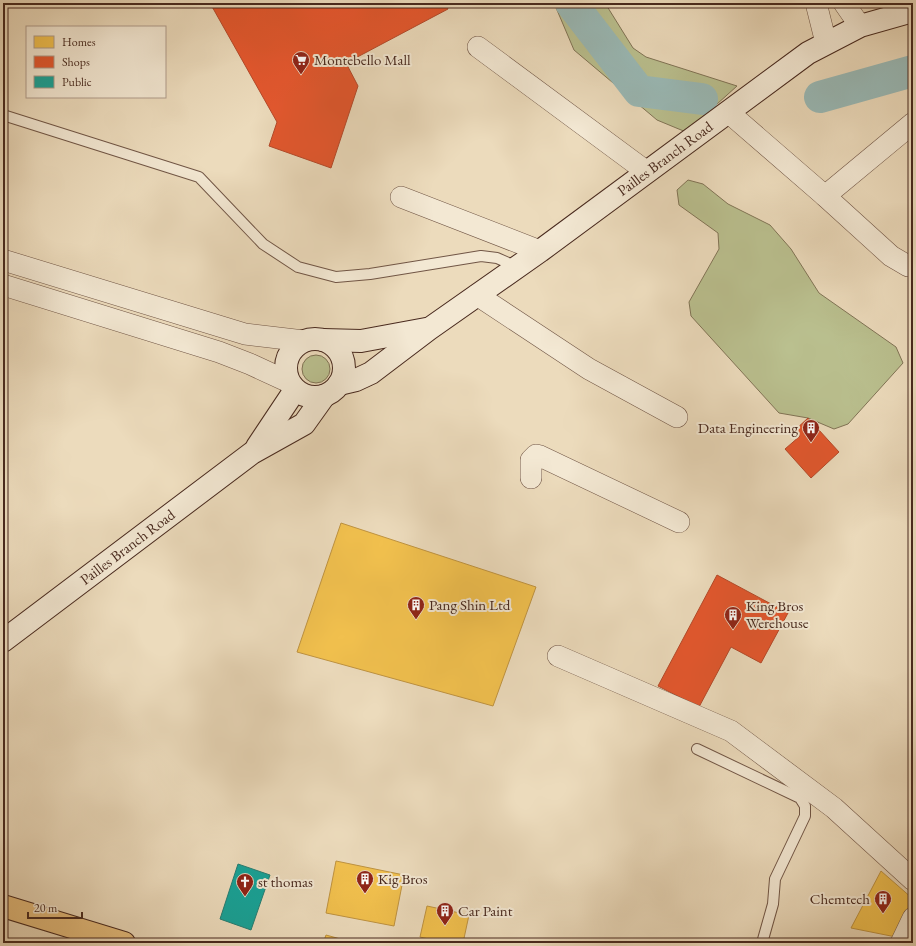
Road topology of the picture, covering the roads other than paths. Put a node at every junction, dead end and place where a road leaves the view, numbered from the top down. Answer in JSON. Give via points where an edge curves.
{"nodes":[{"id":1,"x":816,"y":3,"type":"edge"},
{"id":2,"x":844,"y":3,"type":"edge"},
{"id":3,"x":913,"y":11,"type":"edge"},
{"id":4,"x":860,"y":26,"type":"junction"},
{"id":5,"x":826,"y":43,"type":"junction"},
{"id":6,"x":478,"y":47,"type":"dead end"},
{"id":7,"x":728,"y":112,"type":"junction"},
{"id":8,"x":3,"y":115,"type":"edge"},
{"id":9,"x":913,"y":123,"type":"edge"},
{"id":10,"x":647,"y":172,"type":"junction"},
{"id":11,"x":825,"y":196,"type":"junction"},
{"id":12,"x":401,"y":197,"type":"dead end"},
{"id":13,"x":540,"y":251,"type":"junction"},
{"id":14,"x":3,"y":260,"type":"edge"},
{"id":15,"x":913,"y":265,"type":"edge"},
{"id":16,"x":518,"y":268,"type":"junction"},
{"id":17,"x":3,"y":285,"type":"edge"},
{"id":18,"x":476,"y":295,"type":"junction"},
{"id":19,"x":429,"y":329,"type":"junction"},
{"id":20,"x":313,"y":341,"type":"junction"},
{"id":21,"x":371,"y":373,"type":"junction"},
{"id":22,"x":292,"y":386,"type":"junction"},
{"id":23,"x":331,"y":390,"type":"junction"},
{"id":24,"x":678,"y":417,"type":"dead end"},
{"id":25,"x":304,"y":424,"type":"junction"},
{"id":26,"x":252,"y":453,"type":"junction"},
{"id":27,"x":531,"y":478,"type":"dead end"},
{"id":28,"x":679,"y":522,"type":"dead end"},
{"id":29,"x":3,"y":641,"type":"edge"},
{"id":30,"x":558,"y":656,"type":"dead end"},
{"id":31,"x":697,"y":749,"type":"dead end"},
{"id":32,"x":913,"y":880,"type":"edge"},
{"id":33,"x":3,"y":896,"type":"edge"},
{"id":34,"x":13,"y":909,"type":"edge"},
{"id":35,"x":913,"y":918,"type":"edge"},
{"id":36,"x":124,"y":943,"type":"edge"},
{"id":37,"x":762,"y":943,"type":"edge"},
{"id":38,"x":901,"y":943,"type":"edge"}],
"edges":[{"from":1,"to":5,"type":"street"},
{"from":2,"to":4,"type":"street"},
{"from":3,"to":4,"type":"main road","name":"Pailles Branch Road"},
{"from":4,"to":5,"type":"main road","name":"Pailles Branch Road"},
{"from":5,"to":7,"type":"main road","name":"Pailles Branch Road","via":[[808,53]]},
{"from":6,"to":10,"type":"street"},
{"from":7,"to":10,"type":"main road","name":"Pailles Branch Road"},
{"from":7,"to":11,"type":"street"},
{"from":8,"to":16,"type":"lane","via":[[199,177],[263,244],[298,267],[336,277],[481,256],[497,258]]},
{"from":9,"to":11,"type":"street"},
{"from":10,"to":13,"type":"main road","name":"Pailles Branch Road"},
{"from":11,"to":15,"type":"street","via":[[891,256],[908,266]]},
{"from":12,"to":13,"type":"street"},
{"from":13,"to":16,"type":"main road","name":"Pailles Branch Road"},
{"from":14,"to":20,"type":"street","via":[[245,334]]},
{"from":16,"to":18,"type":"main road","name":"Pailles Branch Road"},
{"from":17,"to":22,"type":"street","via":[[219,352],[250,364]]},
{"from":18,"to":19,"type":"main road","name":"Pailles Branch Road"},
{"from":18,"to":24,"type":"street","via":[[589,369]]},
{"from":19,"to":20,"type":"main road","name":"Pailles Branch Road","via":[[362,341]]},
{"from":19,"to":21,"type":"main road","name":"Pailles Branch Road"},
{"from":20,"to":22,"type":"main road","via":[[296,346],[290,354],[286,363],[286,373]]},
{"from":20,"to":23,"type":"main road","via":[[332,345],[339,353],[343,374]]},
{"from":21,"to":23,"type":"main road","name":"Pailles Branch Road"},
{"from":21,"to":25,"type":"main road"},
{"from":22,"to":23,"type":"main road","via":[[304,395],[314,397]]},
{"from":22,"to":26,"type":"main road","name":"Pailles Branch Road"},
{"from":23,"to":25,"type":"main road","name":"Pailles Branch Road"},
{"from":25,"to":26,"type":"main road","name":"Pailles Branch Road"},
{"from":26,"to":29,"type":"main road","name":"Pailles Branch Road"},
{"from":27,"to":28,"type":"street","via":[[531,460],[536,455],[540,456]]},
{"from":30,"to":32,"type":"street","via":[[731,731],[834,808]]},
{"from":31,"to":37,"type":"lane","via":[[800,798],[804,806],[805,816],[775,879],[772,904]]},
{"from":33,"to":34,"type":"highway"},
{"from":34,"to":36,"type":"highway"},
{"from":35,"to":38,"type":"street"}]}
